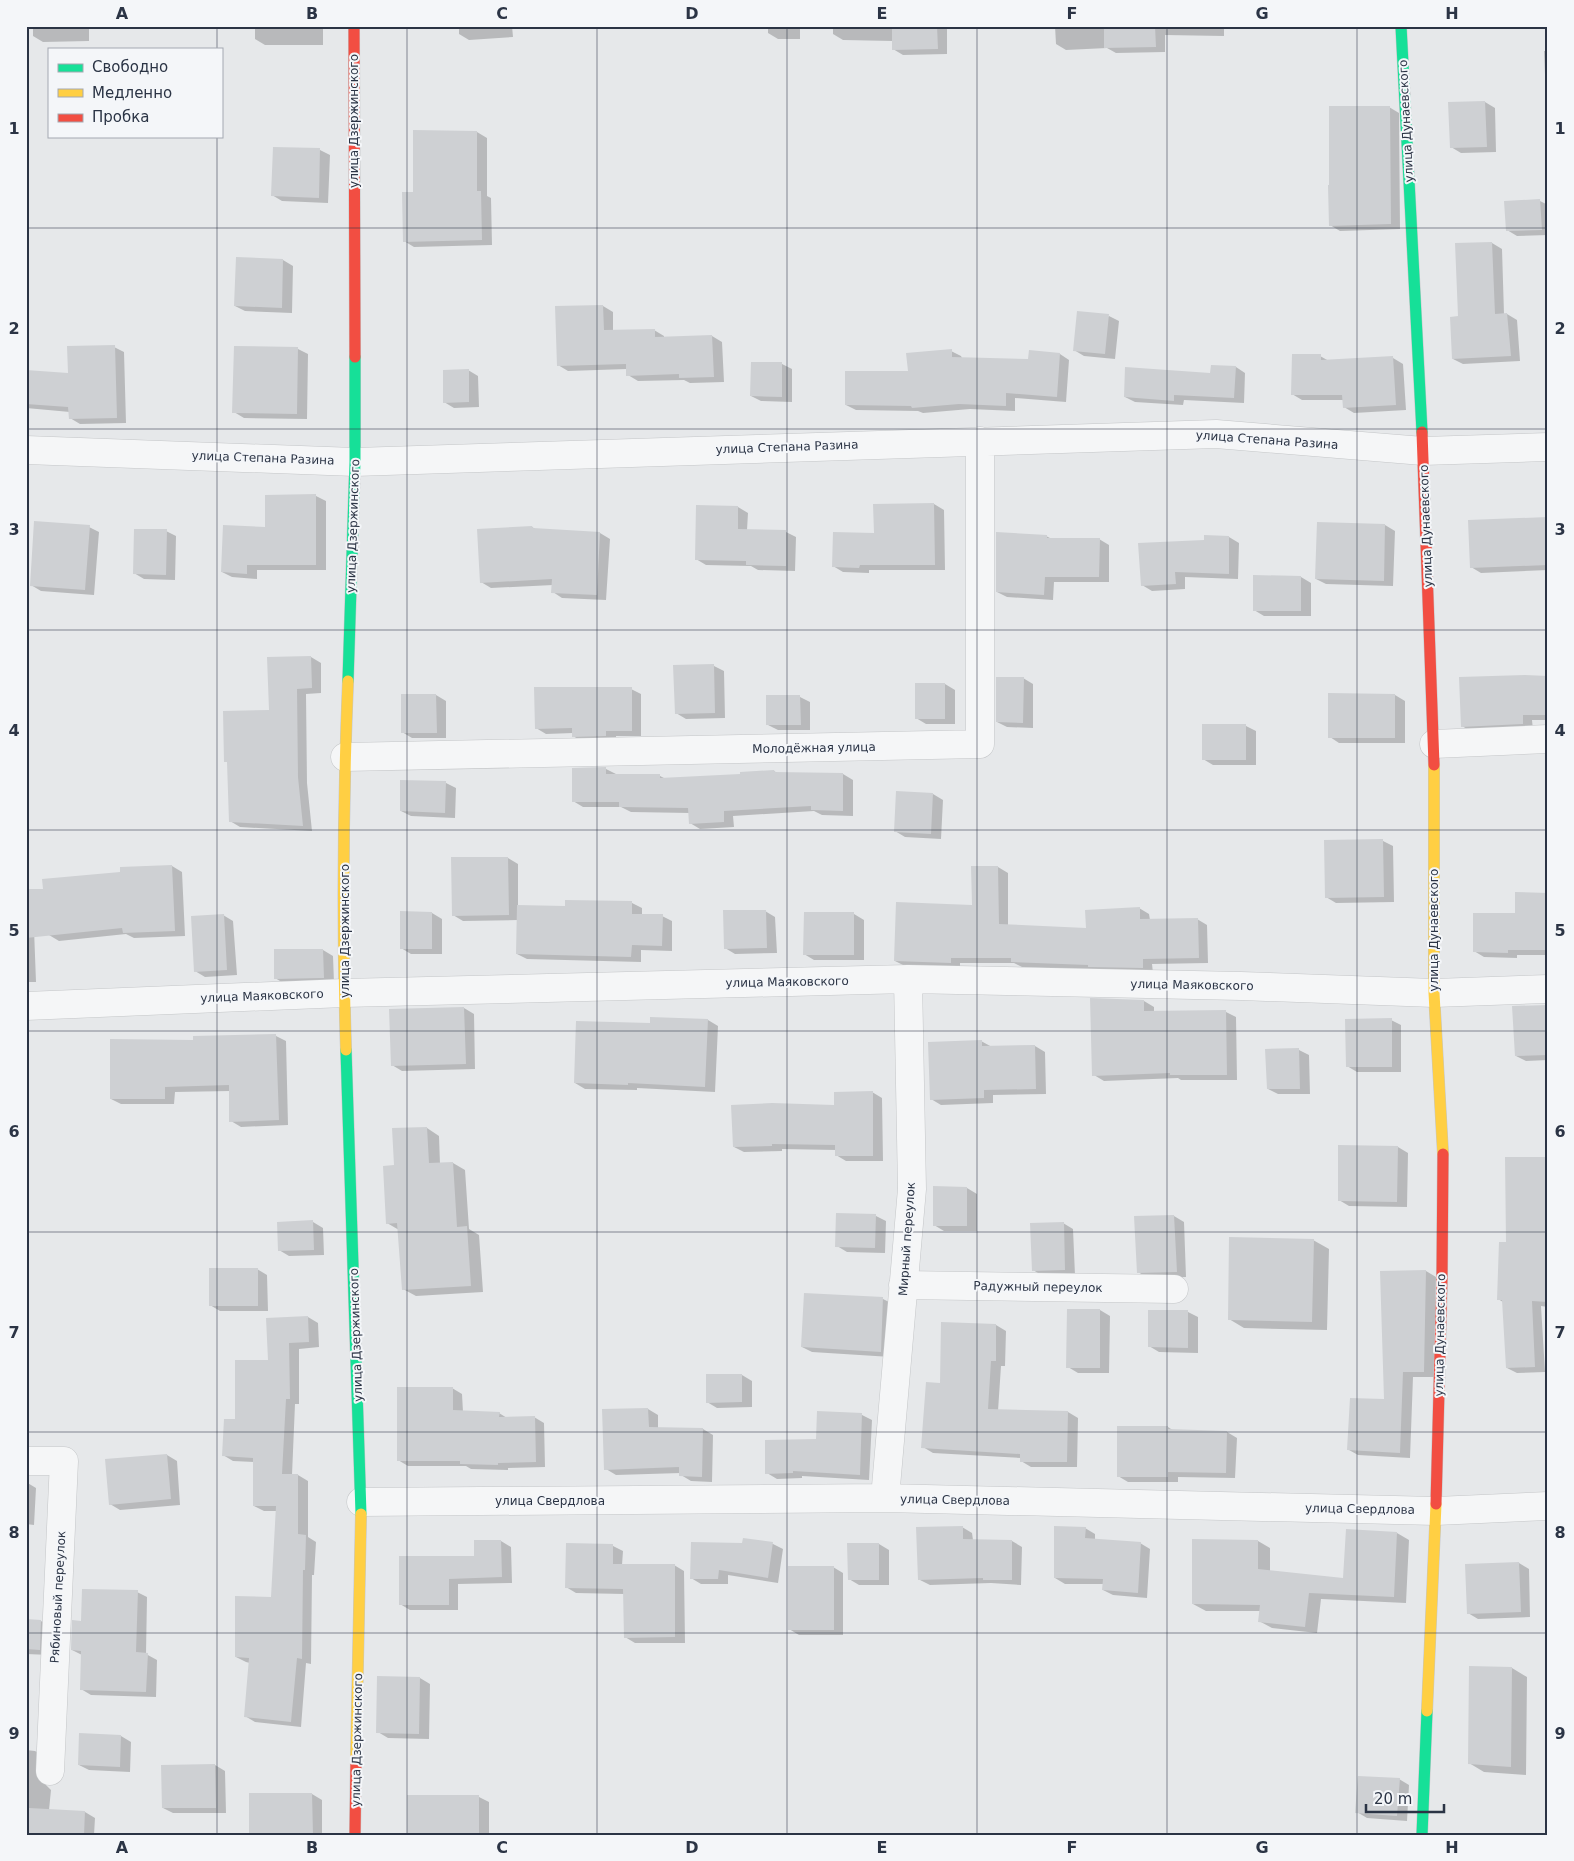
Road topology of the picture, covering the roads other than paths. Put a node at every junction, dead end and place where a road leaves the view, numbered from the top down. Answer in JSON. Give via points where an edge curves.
{"nodes":[{"id":1,"x":354,"y":26,"type":"edge"},
{"id":2,"x":1401,"y":26,"type":"edge"},
{"id":3,"x":980,"y":441,"type":"junction"},
{"id":4,"x":1548,"y":447,"type":"edge"},
{"id":5,"x":26,"y":450,"type":"edge"},
{"id":6,"x":1423,"y":451,"type":"junction"},
{"id":7,"x":355,"y":462,"type":"junction"},
{"id":8,"x":1548,"y":739,"type":"edge"},
{"id":9,"x":1434,"y":744,"type":"junction"},
{"id":10,"x":345,"y":757,"type":"junction"},
{"id":11,"x":908,"y":980,"type":"junction"},
{"id":12,"x":1548,"y":989,"type":"edge"},
{"id":13,"x":344,"y":993,"type":"junction"},
{"id":14,"x":1434,"y":993,"type":"junction"},
{"id":15,"x":26,"y":1006,"type":"edge"},
{"id":16,"x":903,"y":1285,"type":"junction"},
{"id":17,"x":1174,"y":1289,"type":"dead end"},
{"id":18,"x":26,"y":1461,"type":"edge"},
{"id":19,"x":885,"y":1498,"type":"junction"},
{"id":20,"x":361,"y":1502,"type":"junction"},
{"id":21,"x":1548,"y":1506,"type":"edge"},
{"id":22,"x":1436,"y":1511,"type":"junction"},
{"id":23,"x":50,"y":1771,"type":"dead end"},
{"id":24,"x":355,"y":1835,"type":"edge"},
{"id":25,"x":1422,"y":1835,"type":"edge"}],
"edges":[{"from":1,"to":7,"type":"street","name":"улица Дзержинского"},
{"from":2,"to":6,"type":"street","name":"улица Дунаевского"},
{"from":3,"to":6,"type":"street","name":"улица Степана Разина","via":[[1216,434]]},
{"from":3,"to":7,"type":"street","name":"улица Степана Разина"},
{"from":3,"to":10,"type":"street","name":"Молодёжная улица","via":[[980,744]]},
{"from":4,"to":6,"type":"street","name":"улица Степана Разина"},
{"from":5,"to":7,"type":"street","name":"улица Степана Разина"},
{"from":6,"to":9,"type":"street","name":"улица Дунаевского"},
{"from":7,"to":10,"type":"street","name":"улица Дзержинского"},
{"from":8,"to":9,"type":"street"},
{"from":9,"to":14,"type":"street","name":"улица Дунаевского"},
{"from":10,"to":13,"type":"street","name":"улица Дзержинского"},
{"from":11,"to":13,"type":"street","name":"улица Маяковского"},
{"from":11,"to":14,"type":"street","name":"улица Маяковского"},
{"from":11,"to":16,"type":"street","name":"Мирный переулок","via":[[912,1189]]},
{"from":12,"to":14,"type":"street","name":"улица Маяковского"},
{"from":13,"to":15,"type":"street","name":"улица Маяковского"},
{"from":13,"to":20,"type":"street","name":"улица Дзержинского"},
{"from":14,"to":22,"type":"street","name":"улица Дунаевского","via":[[1442,1137]]},
{"from":16,"to":17,"type":"street","name":"Радужный переулок"},
{"from":16,"to":19,"type":"street","name":"Мирный переулок"},
{"from":18,"to":23,"type":"street","name":"Рябиновый переулок","via":[[64,1461]]},
{"from":19,"to":20,"type":"street","name":"улица Свердлова"},
{"from":19,"to":22,"type":"street","name":"улица Свердлова"},
{"from":20,"to":24,"type":"street","name":"улица Дзержинского"},
{"from":21,"to":22,"type":"street","name":"улица Свердлова"},
{"from":22,"to":25,"type":"street","name":"улица Дунаевского"}]}
